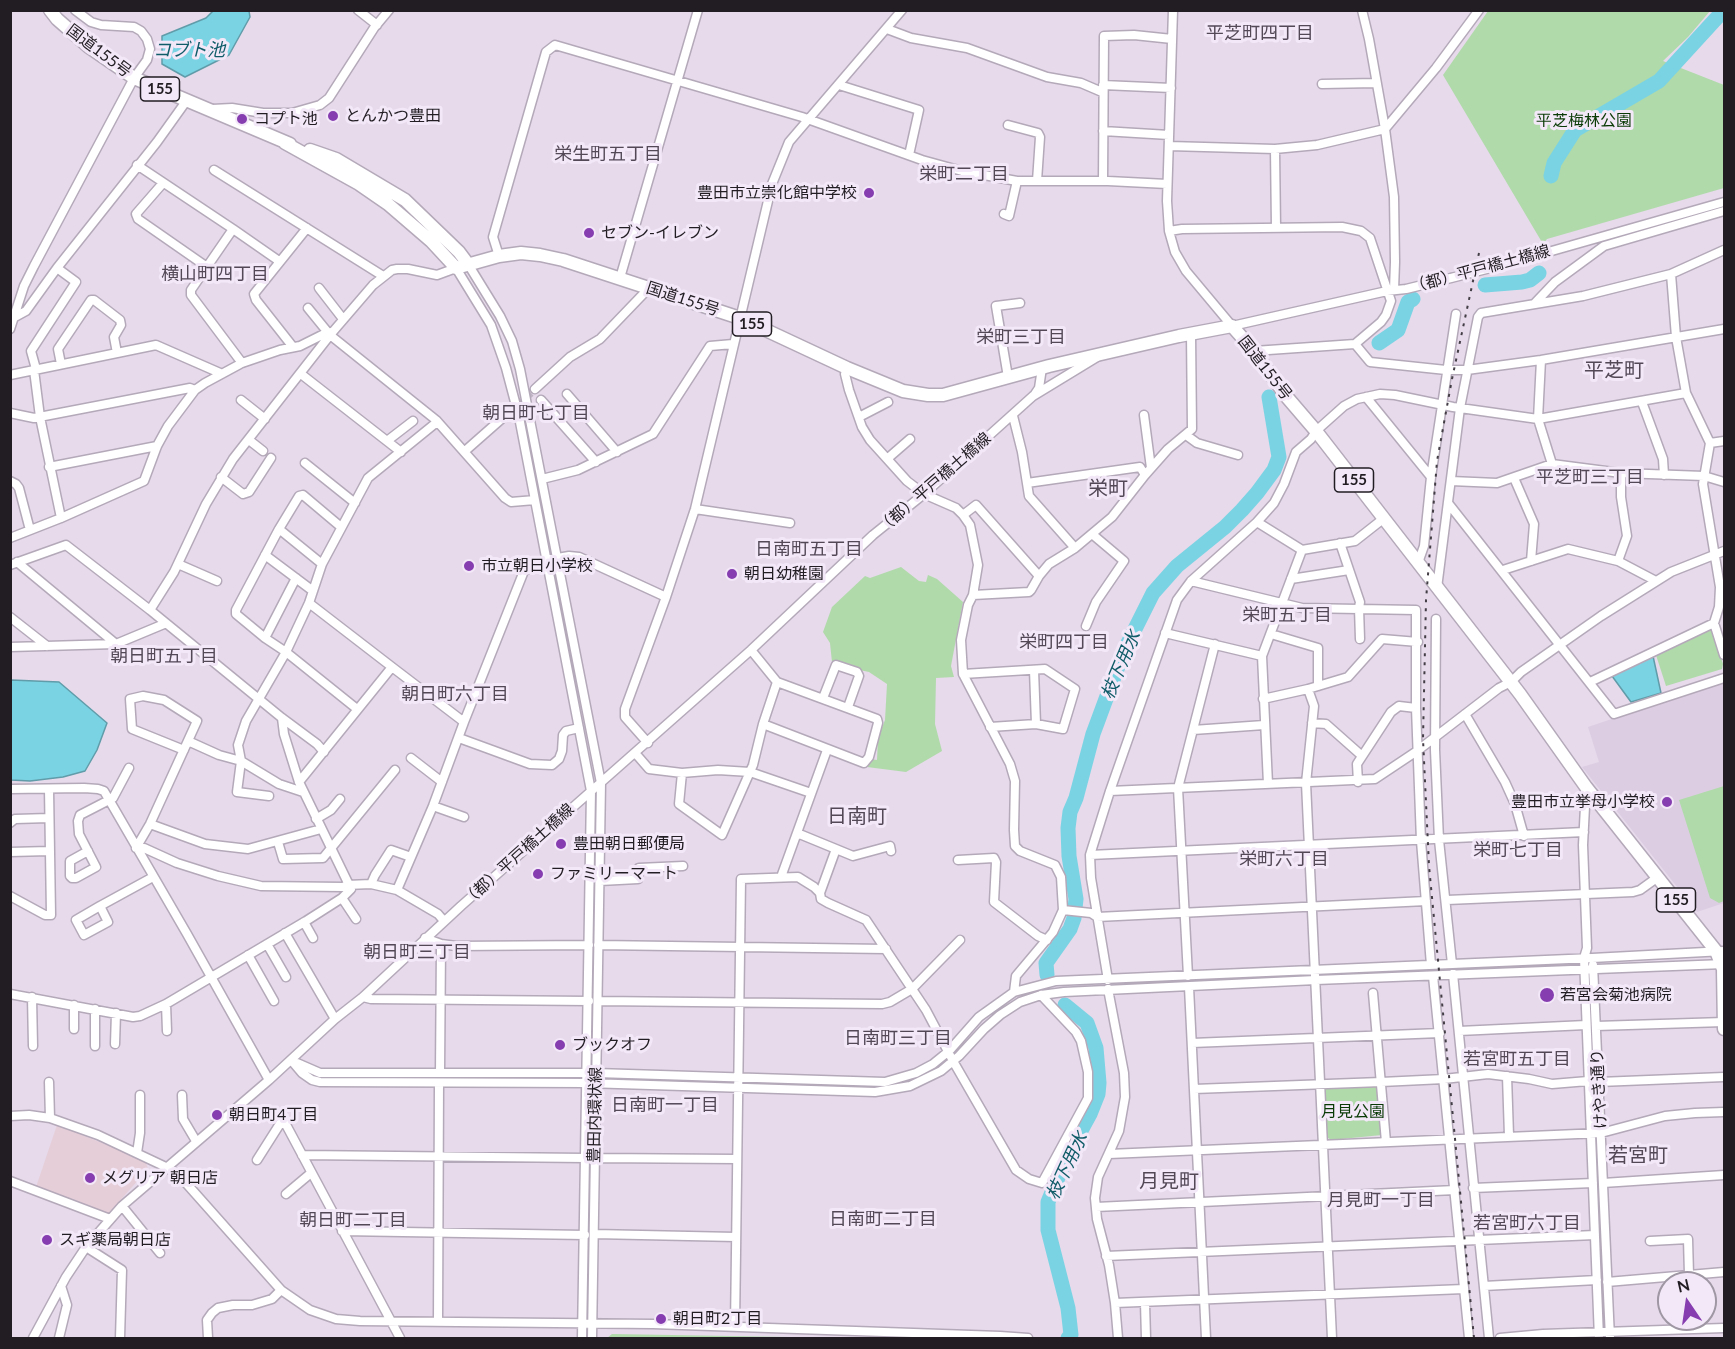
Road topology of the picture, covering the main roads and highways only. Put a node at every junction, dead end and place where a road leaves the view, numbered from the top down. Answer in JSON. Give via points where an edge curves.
{"nodes":[{"id":1,"x":50,"y":10,"type":"edge"},
{"id":2,"x":1720,"y":951,"type":"edge"},
{"id":3,"x":1723,"y":964,"type":"edge"},
{"id":4,"x":1724,"y":1022,"type":"edge"},
{"id":5,"x":1725,"y":1029,"type":"edge"}],
"edges":[{"from":1,"to":2,"type":"highway","name":"国道155号","number":"155","via":[[89,47],[134,78],[285,142],[359,184],[462,266],[499,256],[540,255],[740,318],[903,391],[943,395],[1042,368],[1232,326],[1511,682],[1586,788]]},
{"from":2,"to":3,"type":"highway","name":"国道155号","number":"155"},
{"from":3,"to":4,"type":"highway","name":"国道155号","number":"155"},
{"from":4,"to":5,"type":"highway","name":"国道155号","number":"155"}]}
